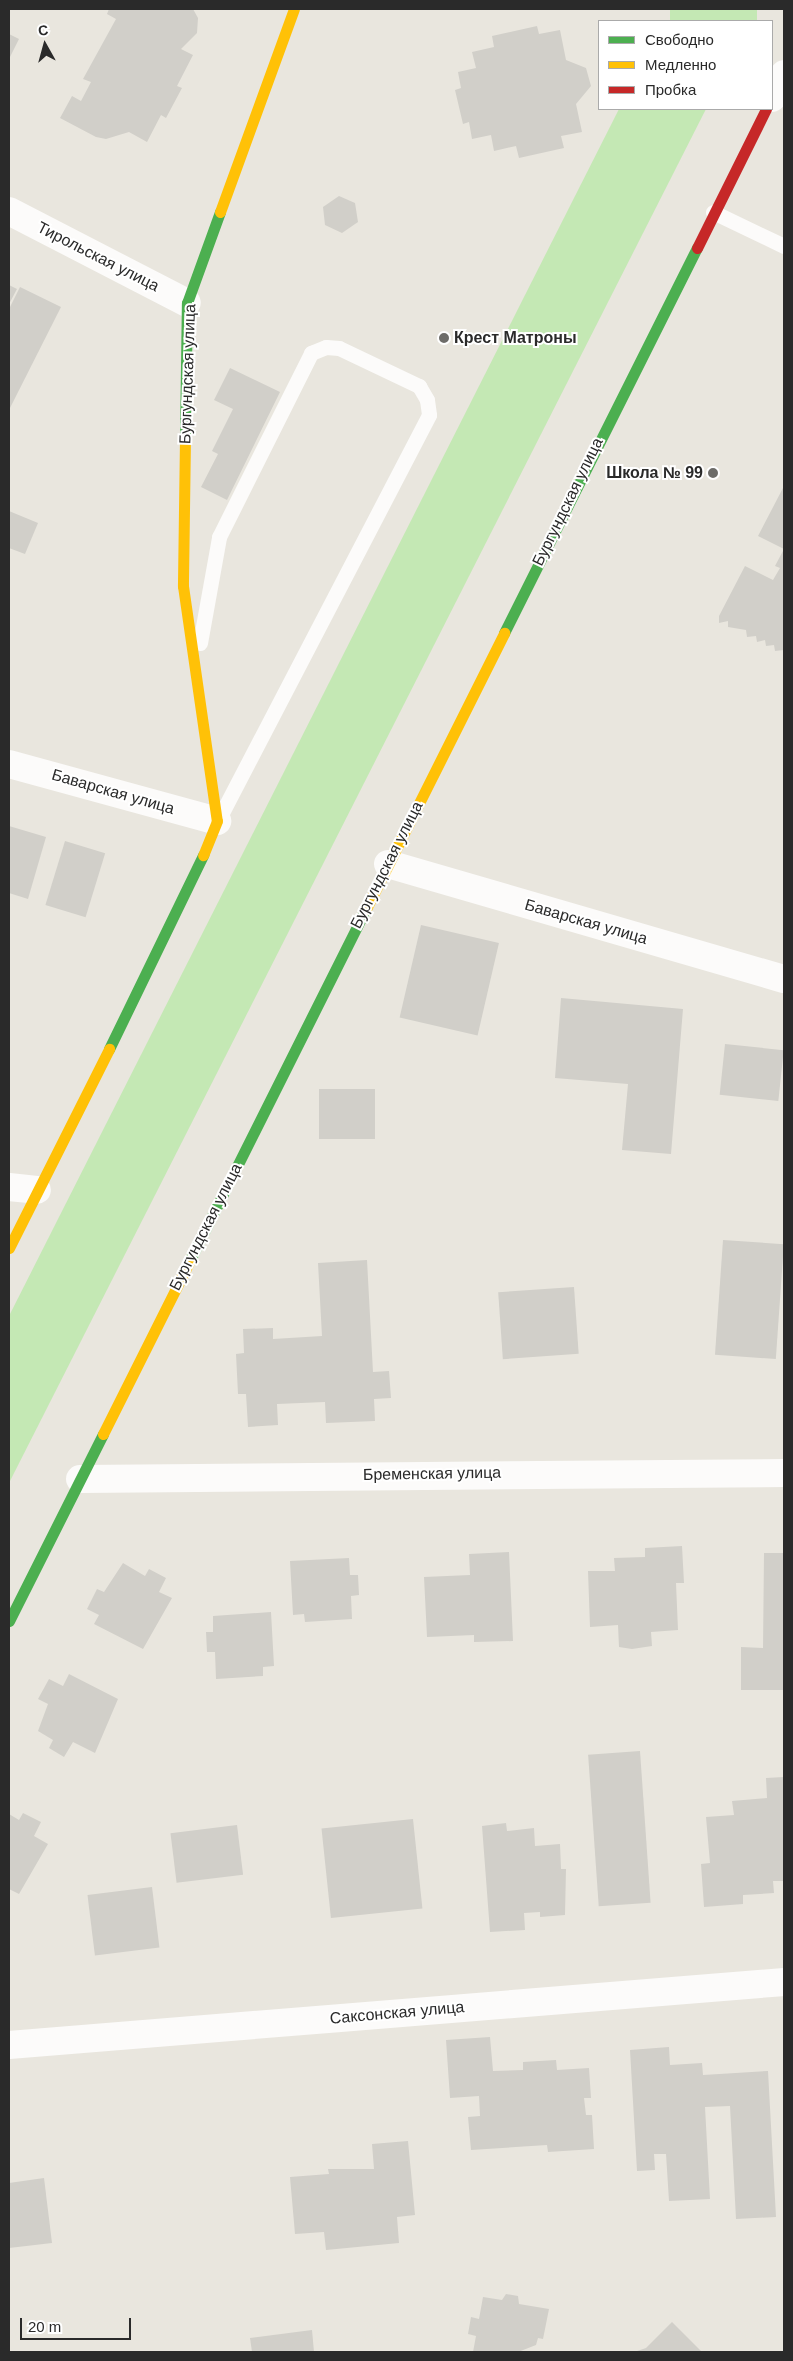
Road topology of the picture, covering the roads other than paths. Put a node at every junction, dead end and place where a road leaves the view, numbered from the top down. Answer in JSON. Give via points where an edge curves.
{"nodes":[{"id":1,"x":294,"y":9,"type":"edge"},
{"id":2,"x":784,"y":74,"type":"edge"},
{"id":3,"x":773,"y":96,"type":"edge"},
{"id":4,"x":765,"y":110,"type":"edge"},
{"id":5,"x":9,"y":211,"type":"edge"},
{"id":6,"x":713,"y":212,"type":"junction"},
{"id":7,"x":784,"y":246,"type":"edge"},
{"id":8,"x":187,"y":304,"type":"junction"},
{"id":9,"x":196,"y":670,"type":"junction"},
{"id":10,"x":9,"y":764,"type":"edge"},
{"id":11,"x":217,"y":821,"type":"junction"},
{"id":12,"x":388,"y":864,"type":"junction"},
{"id":13,"x":784,"y":979,"type":"edge"},
{"id":14,"x":9,"y":1187,"type":"edge"},
{"id":15,"x":37,"y":1190,"type":"junction"},
{"id":16,"x":9,"y":1248,"type":"edge"},
{"id":17,"x":784,"y":1473,"type":"edge"},
{"id":18,"x":80,"y":1478,"type":"junction"},
{"id":19,"x":9,"y":1621,"type":"edge"},
{"id":20,"x":784,"y":1982,"type":"edge"},
{"id":21,"x":9,"y":2044,"type":"edge"}],
"edges":[{"from":1,"to":8,"type":"street","name":"Бургундская улица"},
{"from":2,"to":3,"type":"street"},
{"from":4,"to":6,"type":"street","name":"Бургундская улица"},
{"from":5,"to":8,"type":"street","name":"Тирольская улица"},
{"from":6,"to":7,"type":"lane"},
{"from":6,"to":12,"type":"street","name":"Бургундская улица"},
{"from":8,"to":9,"type":"street","name":"Бургундская улица","via":[[183,586]]},
{"from":9,"to":11,"type":"street","name":"Бургундская улица"},
{"from":9,"to":11,"type":"lane","via":[[219,538],[311,353],[339,348],[419,386],[427,400],[429,415]]},
{"from":10,"to":11,"type":"street","name":"Баварская улица"},
{"from":11,"to":15,"type":"street","name":"Бургундская улица","via":[[193,881]]},
{"from":12,"to":13,"type":"street","name":"Баварская улица"},
{"from":12,"to":18,"type":"street","name":"Бургундская улица"},
{"from":14,"to":15,"type":"street"},
{"from":15,"to":16,"type":"street","name":"Бургундская улица"},
{"from":17,"to":18,"type":"street","name":"Бременская улица"},
{"from":18,"to":19,"type":"street","name":"Бургундская улица"},
{"from":20,"to":21,"type":"street","name":"Саксонская улица"}]}
